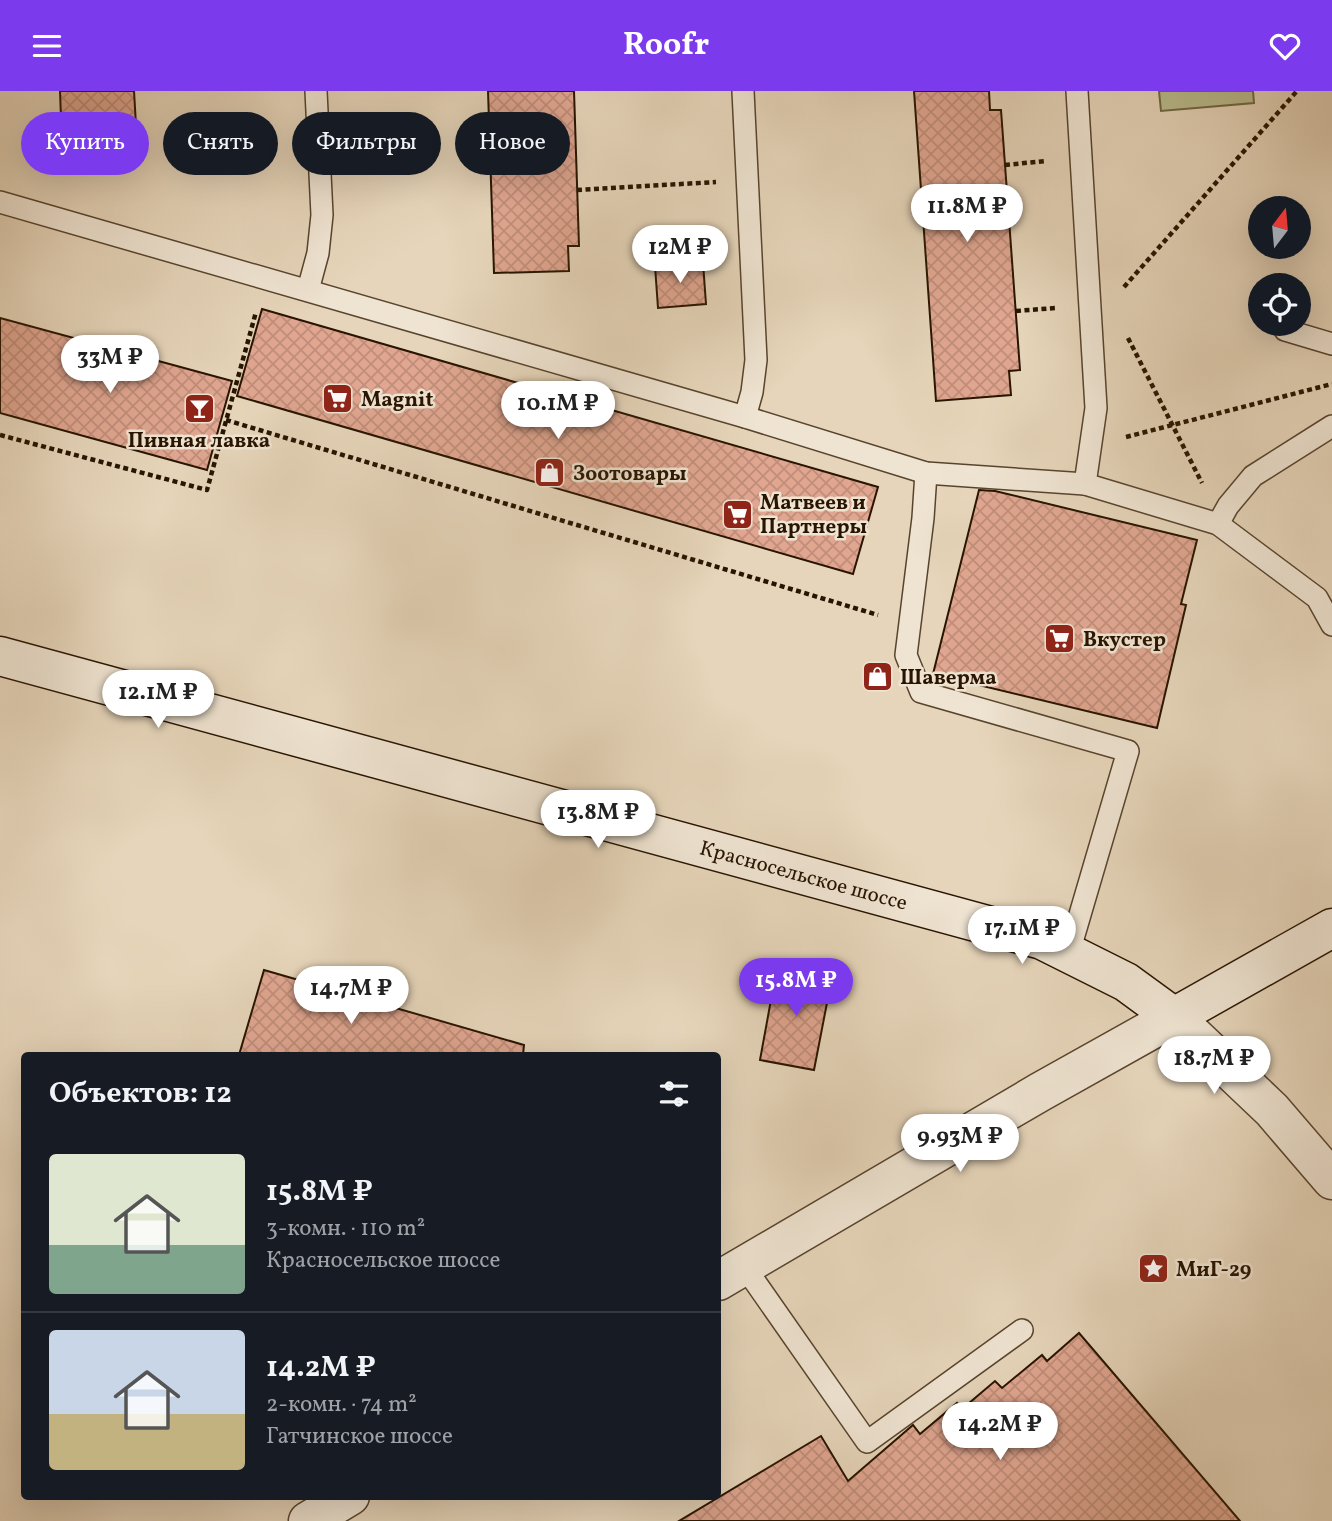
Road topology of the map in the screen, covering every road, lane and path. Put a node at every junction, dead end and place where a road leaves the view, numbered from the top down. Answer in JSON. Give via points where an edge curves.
{"nodes":[{"id":1,"x":316,"y":91,"type":"edge"},
{"id":2,"x":743,"y":91,"type":"edge"},
{"id":3,"x":1077,"y":91,"type":"edge"},
{"id":4,"x":1297,"y":91,"type":"edge"},
{"id":5,"x":1081,"y":158,"type":"junction"},
{"id":6,"x":1005,"y":165,"type":"dead end"},
{"id":7,"x":747,"y":180,"type":"junction"},
{"id":8,"x":577,"y":190,"type":"dead end"},
{"id":9,"x":0,"y":202,"type":"edge"},
{"id":10,"x":266,"y":278,"type":"junction"},
{"id":11,"x":308,"y":290,"type":"junction"},
{"id":12,"x":1119,"y":293,"type":"dead end"},
{"id":13,"x":1122,"y":328,"type":"dead end"},
{"id":14,"x":1303,"y":336,"type":"edge"},
{"id":15,"x":1332,"y":345,"type":"edge"},
{"id":16,"x":1332,"y":384,"type":"edge"},
{"id":17,"x":745,"y":417,"type":"junction"},
{"id":18,"x":226,"y":420,"type":"junction"},
{"id":19,"x":1172,"y":426,"type":"junction"},
{"id":20,"x":1332,"y":426,"type":"edge"},
{"id":21,"x":0,"y":435,"type":"edge"},
{"id":22,"x":1125,"y":438,"type":"dead end"},
{"id":23,"x":926,"y":473,"type":"junction"},
{"id":24,"x":1085,"y":484,"type":"junction"},
{"id":25,"x":1206,"y":492,"type":"dead end"},
{"id":26,"x":1218,"y":524,"type":"junction"},
{"id":27,"x":909,"y":624,"type":"junction"},
{"id":28,"x":1332,"y":625,"type":"edge"},
{"id":29,"x":0,"y":656,"type":"edge"},
{"id":30,"x":1332,"y":928,"type":"edge"},
{"id":31,"x":1069,"y":952,"type":"junction"},
{"id":32,"x":1174,"y":1017,"type":"junction"},
{"id":33,"x":1332,"y":1180,"type":"edge"},
{"id":34,"x":731,"y":1273,"type":"edge"},
{"id":35,"x":1022,"y":1330,"type":"dead end"},
{"id":36,"x":343,"y":1500,"type":"edge"},
{"id":37,"x":308,"y":1521,"type":"edge"}],
"edges":[{"from":1,"to":11,"type":"lane","via":[[322,215]]},
{"from":2,"to":7,"type":"lane"},
{"from":3,"to":5,"type":"lane"},
{"from":4,"to":12,"type":"path"},
{"from":5,"to":6,"type":"path"},
{"from":5,"to":24,"type":"lane","via":[[1096,408]]},
{"from":7,"to":8,"type":"path"},
{"from":7,"to":17,"type":"lane","via":[[756,359]]},
{"from":9,"to":10,"type":"lane"},
{"from":10,"to":11,"type":"lane"},
{"from":10,"to":18,"type":"path"},
{"from":11,"to":17,"type":"lane"},
{"from":13,"to":19,"type":"path"},
{"from":14,"to":15,"type":"lane"},
{"from":16,"to":19,"type":"path"},
{"from":17,"to":23,"type":"lane"},
{"from":18,"to":21,"type":"path","via":[[207,490]]},
{"from":18,"to":27,"type":"path"},
{"from":19,"to":22,"type":"path"},
{"from":19,"to":25,"type":"path"},
{"from":20,"to":26,"type":"lane","via":[[1253,476]]},
{"from":23,"to":24,"type":"lane"},
{"from":23,"to":27,"type":"lane"},
{"from":24,"to":26,"type":"lane"},
{"from":26,"to":28,"type":"lane","via":[[1317,598]]},
{"from":27,"to":31,"type":"lane","via":[[906,655],[920,692],[1128,751]]},
{"from":29,"to":31,"type":"main road","name":"Красносельское шоссе","via":[[1042,940]]},
{"from":30,"to":32,"type":"main road"},
{"from":31,"to":32,"type":"main road","name":"Красносельское шоссе","via":[[1125,982]]},
{"from":32,"to":33,"type":"main road","name":"Красносельское шоссе","via":[[1272,1110]]},
{"from":32,"to":34,"type":"main road"},
{"from":34,"to":35,"type":"lane","via":[[867,1442]]},
{"from":36,"to":37,"type":"main road"}]}
